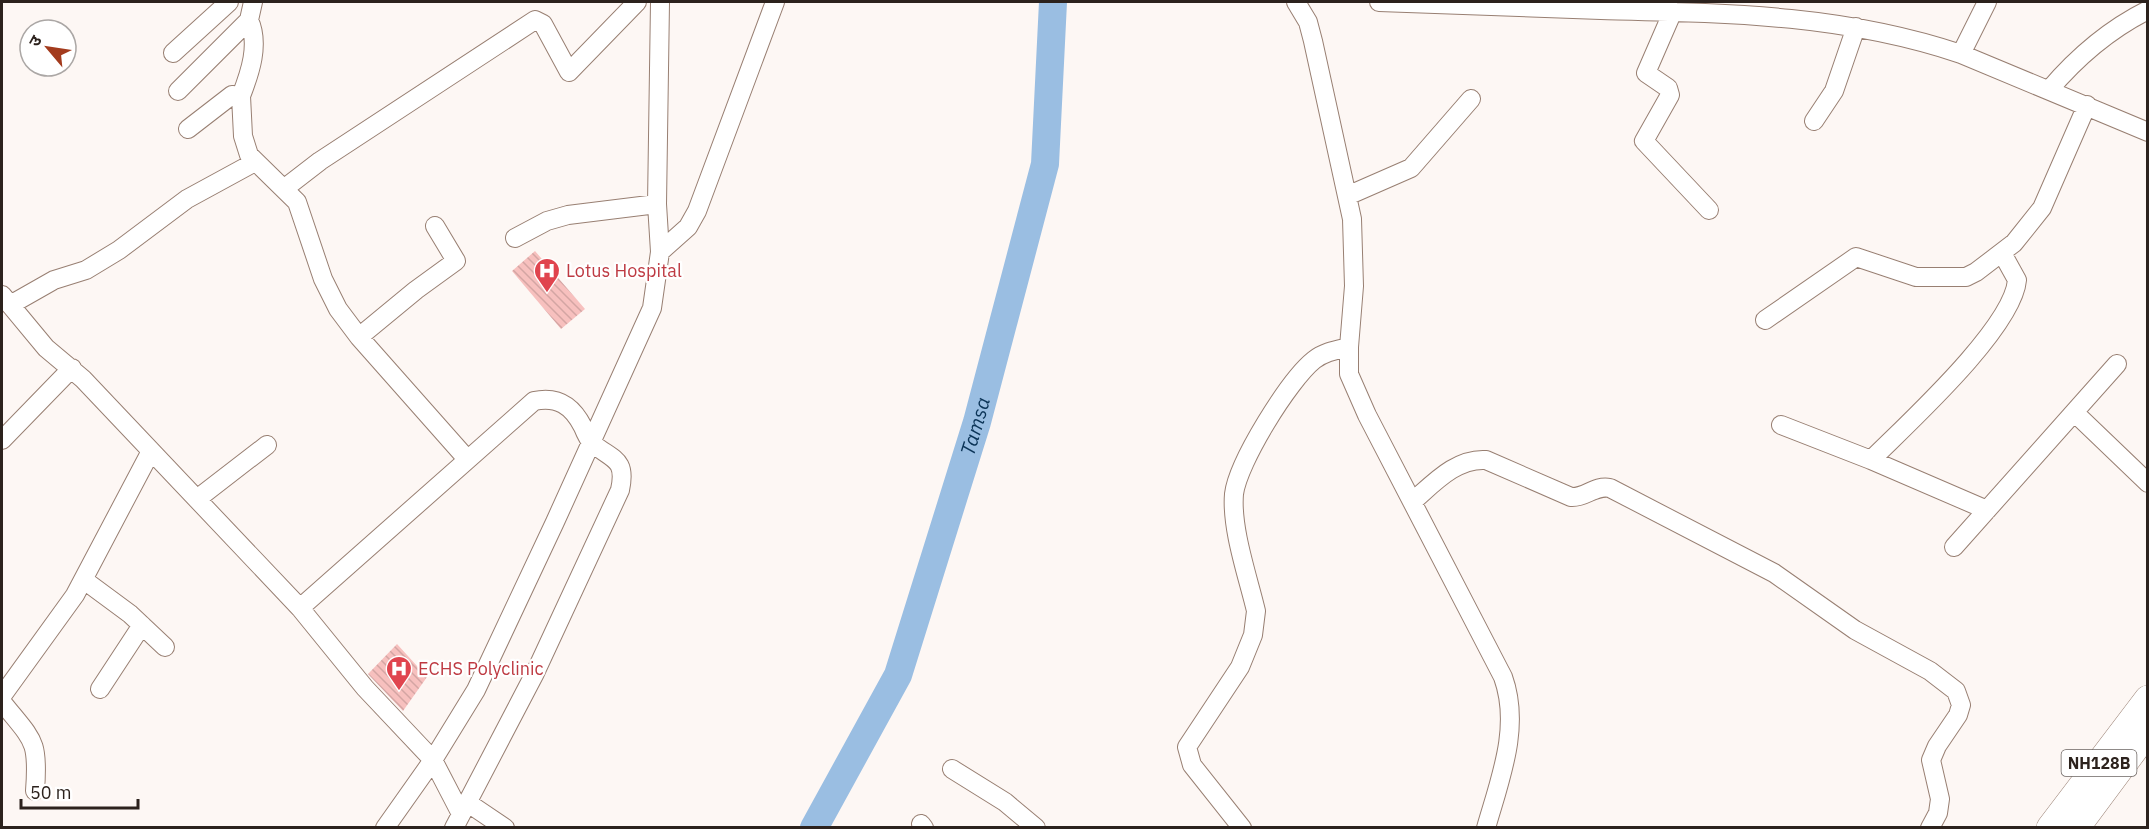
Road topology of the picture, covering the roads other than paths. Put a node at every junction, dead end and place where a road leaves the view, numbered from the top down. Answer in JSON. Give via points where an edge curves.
{"nodes":[{"id":1,"x":229,"y":2,"type":"edge"},
{"id":2,"x":253,"y":2,"type":"edge"},
{"id":3,"x":638,"y":2,"type":"edge"},
{"id":4,"x":660,"y":2,"type":"edge"},
{"id":5,"x":775,"y":2,"type":"edge"},
{"id":6,"x":1296,"y":2,"type":"edge"},
{"id":7,"x":1379,"y":2,"type":"edge"},
{"id":8,"x":1987,"y":2,"type":"edge"},
{"id":9,"x":1718,"y":7,"type":"edge"},
{"id":10,"x":2148,"y":10,"type":"edge"},
{"id":11,"x":1673,"y":12,"type":"junction"},
{"id":12,"x":249,"y":20,"type":"junction"},
{"id":13,"x":1856,"y":27,"type":"junction"},
{"id":14,"x":173,"y":53,"type":"dead end"},
{"id":15,"x":1961,"y":54,"type":"junction"},
{"id":16,"x":2049,"y":90,"type":"junction"},
{"id":17,"x":178,"y":91,"type":"dead end"},
{"id":18,"x":241,"y":96,"type":"junction"},
{"id":19,"x":1471,"y":99,"type":"dead end"},
{"id":20,"x":2087,"y":105,"type":"junction"},
{"id":21,"x":1814,"y":121,"type":"dead end"},
{"id":22,"x":188,"y":129,"type":"dead end"},
{"id":23,"x":2148,"y":132,"type":"edge"},
{"id":24,"x":255,"y":162,"type":"junction"},
{"id":25,"x":285,"y":188,"type":"junction"},
{"id":26,"x":1347,"y":196,"type":"junction"},
{"id":27,"x":657,"y":204,"type":"junction"},
{"id":28,"x":1709,"y":210,"type":"dead end"},
{"id":29,"x":435,"y":226,"type":"dead end"},
{"id":30,"x":514,"y":238,"type":"dead end"},
{"id":31,"x":660,"y":252,"type":"junction"},
{"id":32,"x":2002,"y":253,"type":"junction"},
{"id":33,"x":6,"y":300,"type":"edge"},
{"id":34,"x":1765,"y":320,"type":"dead end"},
{"id":35,"x":359,"y":337,"type":"junction"},
{"id":36,"x":1349,"y":347,"type":"junction"},
{"id":37,"x":2117,"y":364,"type":"dead end"},
{"id":38,"x":72,"y":368,"type":"junction"},
{"id":39,"x":2076,"y":412,"type":"junction"},
{"id":40,"x":1781,"y":425,"type":"dead end"},
{"id":41,"x":2,"y":440,"type":"edge"},
{"id":42,"x":590,"y":442,"type":"junction"},
{"id":43,"x":267,"y":445,"type":"dead end"},
{"id":44,"x":151,"y":451,"type":"junction"},
{"id":45,"x":468,"y":459,"type":"junction"},
{"id":46,"x":1871,"y":460,"type":"junction"},
{"id":47,"x":2148,"y":483,"type":"edge"},
{"id":48,"x":198,"y":500,"type":"junction"},
{"id":49,"x":1412,"y":501,"type":"junction"},
{"id":50,"x":1987,"y":510,"type":"junction"},
{"id":51,"x":1954,"y":547,"type":"dead end"},
{"id":52,"x":84,"y":580,"type":"junction"},
{"id":53,"x":300,"y":608,"type":"junction"},
{"id":54,"x":142,"y":625,"type":"junction"},
{"id":55,"x":165,"y":647,"type":"dead end"},
{"id":56,"x":100,"y":689,"type":"dead end"},
{"id":57,"x":2,"y":696,"type":"edge"},
{"id":58,"x":2148,"y":699,"type":"edge"},
{"id":59,"x":2,"y":702,"type":"edge"},
{"id":60,"x":2148,"y":731,"type":"edge"},
{"id":61,"x":433,"y":760,"type":"junction"},
{"id":62,"x":952,"y":769,"type":"dead end"},
{"id":63,"x":34,"y":791,"type":"dead end"},
{"id":64,"x":461,"y":815,"type":"edge"},
{"id":65,"x":385,"y":828,"type":"edge"},
{"id":66,"x":505,"y":828,"type":"edge"},
{"id":67,"x":1036,"y":828,"type":"edge"},
{"id":68,"x":1242,"y":828,"type":"edge"},
{"id":69,"x":1486,"y":828,"type":"edge"},
{"id":70,"x":1930,"y":828,"type":"edge"},
{"id":71,"x":2050,"y":828,"type":"edge"},
{"id":72,"x":2076,"y":828,"type":"edge"}],
"edges":[{"from":1,"to":14,"type":"street"},
{"from":2,"to":12,"type":"street"},
{"from":3,"to":25,"type":"street","via":[[569,72],[543,24],[535,20],[320,160]]},
{"from":4,"to":27,"type":"street"},
{"from":5,"to":31,"type":"street","via":[[697,211],[688,227]]},
{"from":6,"to":26,"type":"street","via":[[1311,31]]},
{"from":7,"to":11,"type":"street"},
{"from":8,"to":15,"type":"street"},
{"from":9,"to":11,"type":"street"},
{"from":9,"to":13,"type":"street"},
{"from":10,"to":16,"type":"street","via":[[2089,48]]},
{"from":11,"to":28,"type":"street","via":[[1647,73],[1668,87],[1670,95],[1644,141]]},
{"from":12,"to":17,"type":"street"},
{"from":12,"to":18,"type":"street","via":[[254,30],[251,69]]},
{"from":13,"to":15,"type":"street"},
{"from":13,"to":21,"type":"street","via":[[1834,91]]},
{"from":15,"to":16,"type":"street"},
{"from":16,"to":20,"type":"street"},
{"from":18,"to":22,"type":"street","via":[[232,94]]},
{"from":18,"to":24,"type":"street","via":[[244,145]]},
{"from":19,"to":26,"type":"street","via":[[1411,168]]},
{"from":20,"to":23,"type":"street"},
{"from":20,"to":32,"type":"street","via":[[2042,208],[2024,233]]},
{"from":24,"to":25,"type":"street"},
{"from":24,"to":33,"type":"street","via":[[188,199],[86,270]]},
{"from":25,"to":35,"type":"street","via":[[302,213],[329,292]]},
{"from":26,"to":36,"type":"street","via":[[1352,219],[1354,286]]},
{"from":27,"to":30,"type":"street","via":[[568,215]]},
{"from":27,"to":31,"type":"street"},
{"from":29,"to":35,"type":"street","via":[[456,261]]},
{"from":31,"to":42,"type":"street","via":[[652,308]]},
{"from":32,"to":34,"type":"street","via":[[1966,277],[1916,277],[1856,257]]},
{"from":32,"to":46,"type":"street","via":[[2017,280],[2012,301],[1962,369]]},
{"from":33,"to":38,"type":"street","via":[[46,348]]},
{"from":35,"to":45,"type":"street"},
{"from":36,"to":49,"type":"street","via":[[1349,374]]},
{"from":36,"to":68,"type":"street","via":[[1320,356],[1303,371],[1274,411],[1237,482],[1235,519],[1256,623],[1240,667],[1187,747],[1192,765]]},
{"from":37,"to":39,"type":"street"},
{"from":38,"to":41,"type":"street"},
{"from":38,"to":44,"type":"street"},
{"from":39,"to":47,"type":"street"},
{"from":39,"to":50,"type":"street"},
{"from":40,"to":46,"type":"street"},
{"from":42,"to":45,"type":"street","via":[[577,415],[556,399],[548,398],[534,401]]},
{"from":42,"to":61,"type":"street","via":[[476,690]]},
{"from":42,"to":64,"type":"street","via":[[612,455],[622,468],[620,490],[540,663]]},
{"from":43,"to":48,"type":"street"},
{"from":44,"to":48,"type":"street"},
{"from":44,"to":52,"type":"street"},
{"from":45,"to":53,"type":"street"},
{"from":46,"to":50,"type":"street"},
{"from":48,"to":53,"type":"street"},
{"from":49,"to":69,"type":"street","via":[[1509,695],[1511,718],[1505,761]]},
{"from":49,"to":70,"type":"street","via":[[1456,466],[1474,459],[1486,460],[1571,497],[1601,486],[1610,488],[1767,568],[1855,630],[1930,671],[1956,691],[1961,705],[1958,715],[1931,760],[1940,799]]},
{"from":50,"to":51,"type":"street"},
{"from":52,"to":54,"type":"street"},
{"from":52,"to":57,"type":"street"},
{"from":53,"to":61,"type":"street","via":[[365,688]]},
{"from":54,"to":55,"type":"street"},
{"from":54,"to":56,"type":"street"},
{"from":58,"to":71,"type":"highway","number":"NH128B"},
{"from":59,"to":63,"type":"street","via":[[31,737],[37,752]]},
{"from":60,"to":72,"type":"highway","number":"NH128B"},
{"from":61,"to":64,"type":"street"},
{"from":61,"to":65,"type":"street"},
{"from":62,"to":67,"type":"street","via":[[1005,802]]},
{"from":64,"to":66,"type":"street"}]}
